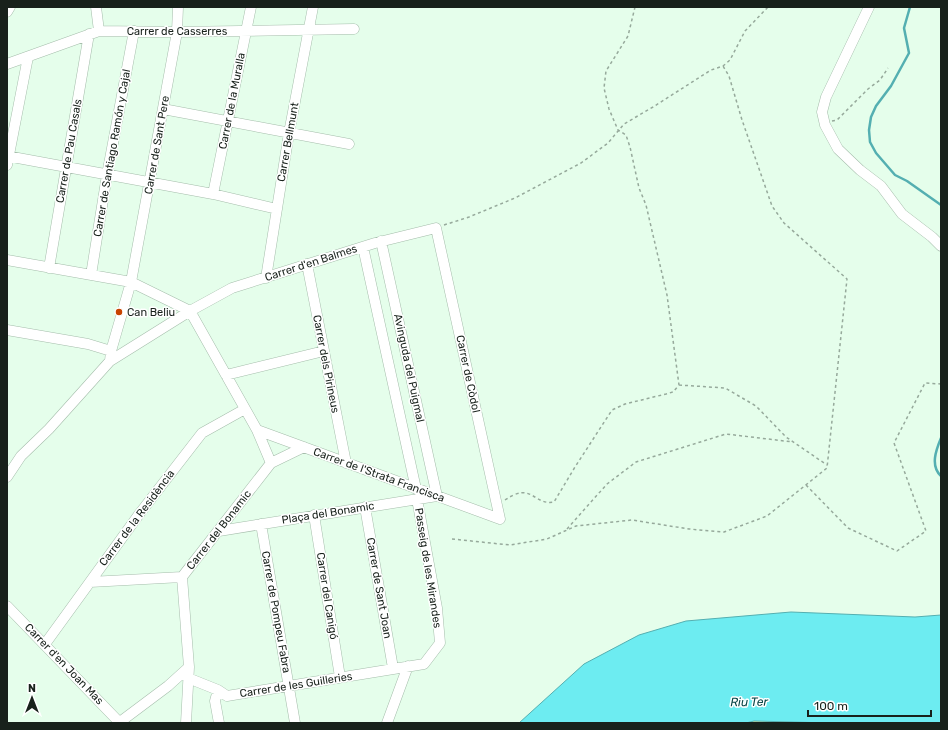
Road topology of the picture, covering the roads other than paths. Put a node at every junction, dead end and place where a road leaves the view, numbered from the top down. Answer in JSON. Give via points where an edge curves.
{"nodes":[{"id":1,"x":10,"y":7,"type":"edge"},
{"id":2,"x":96,"y":7,"type":"edge"},
{"id":3,"x":178,"y":7,"type":"edge"},
{"id":4,"x":251,"y":7,"type":"edge"},
{"id":5,"x":313,"y":7,"type":"edge"},
{"id":6,"x":869,"y":7,"type":"edge"},
{"id":7,"x":7,"y":12,"type":"edge"},
{"id":8,"x":309,"y":29,"type":"junction"},
{"id":9,"x":354,"y":29,"type":"dead end"},
{"id":10,"x":246,"y":30,"type":"junction"},
{"id":11,"x":134,"y":31,"type":"junction"},
{"id":12,"x":177,"y":32,"type":"junction"},
{"id":13,"x":94,"y":33,"type":"junction"},
{"id":14,"x":28,"y":57,"type":"junction"},
{"id":15,"x":7,"y":64,"type":"edge"},
{"id":16,"x":163,"y":109,"type":"junction"},
{"id":17,"x":228,"y":122,"type":"junction"},
{"id":18,"x":289,"y":133,"type":"junction"},
{"id":19,"x":349,"y":144,"type":"dead end"},
{"id":20,"x":8,"y":159,"type":"edge"},
{"id":21,"x":66,"y":167,"type":"junction"},
{"id":22,"x":107,"y":175,"type":"junction"},
{"id":23,"x":150,"y":184,"type":"junction"},
{"id":24,"x":213,"y":194,"type":"junction"},
{"id":25,"x":277,"y":209,"type":"junction"},
{"id":26,"x":436,"y":228,"type":"joint"},
{"id":27,"x":381,"y":241,"type":"junction"},
{"id":28,"x":941,"y":246,"type":"edge"},
{"id":29,"x":363,"y":247,"type":"junction"},
{"id":30,"x":7,"y":260,"type":"edge"},
{"id":31,"x":307,"y":264,"type":"junction"},
{"id":32,"x":49,"y":268,"type":"junction"},
{"id":33,"x":91,"y":275,"type":"junction"},
{"id":34,"x":266,"y":278,"type":"junction"},
{"id":35,"x":131,"y":282,"type":"junction"},
{"id":36,"x":190,"y":311,"type":"junction"},
{"id":37,"x":7,"y":330,"type":"edge"},
{"id":38,"x":111,"y":351,"type":"junction"},
{"id":39,"x":324,"y":351,"type":"junction"},
{"id":40,"x":110,"y":361,"type":"junction"},
{"id":41,"x":226,"y":375,"type":"junction"},
{"id":42,"x":245,"y":409,"type":"junction"},
{"id":43,"x":257,"y":430,"type":"junction"},
{"id":44,"x":304,"y":447,"type":"junction"},
{"id":45,"x":271,"y":463,"type":"junction"},
{"id":46,"x":346,"y":463,"type":"junction"},
{"id":47,"x":10,"y":466,"type":"edge"},
{"id":48,"x":7,"y":477,"type":"edge"},
{"id":49,"x":417,"y":494,"type":"junction"},
{"id":50,"x":437,"y":496,"type":"junction"},
{"id":51,"x":365,"y":507,"type":"junction"},
{"id":52,"x":314,"y":515,"type":"junction"},
{"id":53,"x":500,"y":519,"type":"joint"},
{"id":54,"x":261,"y":524,"type":"junction"},
{"id":55,"x":219,"y":530,"type":"junction"},
{"id":56,"x":182,"y":578,"type":"junction"},
{"id":57,"x":90,"y":582,"type":"junction"},
{"id":58,"x":7,"y":606,"type":"edge"},
{"id":59,"x":45,"y":644,"type":"junction"},
{"id":60,"x":408,"y":666,"type":"junction"},
{"id":61,"x":189,"y":667,"type":"junction"},
{"id":62,"x":394,"y":668,"type":"junction"},
{"id":63,"x":340,"y":677,"type":"junction"},
{"id":64,"x":188,"y":678,"type":"junction"},
{"id":65,"x":289,"y":686,"type":"junction"},
{"id":66,"x":218,"y":690,"type":"junction"},
{"id":67,"x":120,"y":722,"type":"edge"},
{"id":68,"x":186,"y":723,"type":"edge"},
{"id":69,"x":219,"y":723,"type":"edge"},
{"id":70,"x":295,"y":723,"type":"edge"},
{"id":71,"x":387,"y":723,"type":"edge"}],
"edges":[{"from":1,"to":7,"type":"street"},
{"from":2,"to":13,"type":"street","name":"Carrer de Pau Casals"},
{"from":3,"to":12,"type":"street","name":"Carrer de Sant Pere"},
{"from":4,"to":10,"type":"street","name":"Carrer de la Muralla"},
{"from":5,"to":8,"type":"street","name":"Carrer Bellmunt"},
{"from":6,"to":28,"type":"street","via":[[826,97],[822,112],[824,122],[838,149],[881,186],[902,214]]},
{"from":8,"to":9,"type":"street","name":"Carrer de Casserres"},
{"from":8,"to":10,"type":"street","name":"Carrer de Casserres"},
{"from":8,"to":18,"type":"street","name":"Carrer Bellmunt"},
{"from":10,"to":12,"type":"street","name":"Carrer de Casserres"},
{"from":10,"to":17,"type":"street","name":"Carrer de la Muralla"},
{"from":11,"to":12,"type":"street","name":"Carrer de Casserres"},
{"from":11,"to":13,"type":"street","name":"Carrer de Casserres"},
{"from":11,"to":22,"type":"street","name":"Carrer de Santiago Ramón y Cajal"},
{"from":12,"to":16,"type":"street","name":"Carrer de Sant Pere"},
{"from":13,"to":14,"type":"street","name":"Carrer de Casserres"},
{"from":13,"to":21,"type":"street","name":"Carrer de Pau Casals"},
{"from":14,"to":15,"type":"street","name":"Carrer de Casserres"},
{"from":14,"to":20,"type":"street"},
{"from":16,"to":17,"type":"street"},
{"from":16,"to":23,"type":"street","name":"Carrer de Sant Pere"},
{"from":17,"to":18,"type":"street"},
{"from":17,"to":24,"type":"street","name":"Carrer de la Muralla"},
{"from":18,"to":19,"type":"street"},
{"from":18,"to":25,"type":"street","name":"Carrer Bellmunt"},
{"from":20,"to":21,"type":"street"},
{"from":21,"to":22,"type":"street"},
{"from":21,"to":32,"type":"street","name":"Carrer de Pau Casals"},
{"from":22,"to":23,"type":"street"},
{"from":22,"to":33,"type":"street","name":"Carrer de Santiago Ramón y Cajal"},
{"from":23,"to":24,"type":"street"},
{"from":23,"to":35,"type":"street","name":"Carrer de Sant Pere"},
{"from":24,"to":25,"type":"street"},
{"from":25,"to":34,"type":"street","name":"Carrer Bellmunt"},
{"from":26,"to":27,"type":"street","name":"Carrer d'en Balmes"},
{"from":26,"to":53,"type":"street","name":"Carrer de Còdol"},
{"from":27,"to":29,"type":"street","name":"Carrer d'en Balmes"},
{"from":27,"to":50,"type":"street","name":"Avinguda del Puigmal"},
{"from":29,"to":31,"type":"street","name":"Carrer d'en Balmes"},
{"from":29,"to":49,"type":"street","name":"Avinguda del Puigmal"},
{"from":30,"to":32,"type":"street"},
{"from":31,"to":34,"type":"street","name":"Carrer d'en Balmes"},
{"from":31,"to":39,"type":"street","name":"Carrer dels Pirineus"},
{"from":32,"to":33,"type":"street"},
{"from":33,"to":35,"type":"street"},
{"from":34,"to":36,"type":"street","name":"Carrer d'en Balmes","via":[[232,288]]},
{"from":35,"to":36,"type":"street"},
{"from":35,"to":38,"type":"street","name":"Carrer de Sant Pere"},
{"from":36,"to":40,"type":"street","name":"Carrer d'en Balmes"},
{"from":36,"to":41,"type":"street"},
{"from":37,"to":38,"type":"street","via":[[88,344]]},
{"from":38,"to":40,"type":"street","name":"Carrer de Sant Pere"},
{"from":39,"to":41,"type":"street"},
{"from":39,"to":46,"type":"street","name":"Carrer dels Pirineus"},
{"from":40,"to":47,"type":"street","name":"Carrer d'en Balmes","via":[[50,429]]},
{"from":41,"to":42,"type":"street"},
{"from":42,"to":43,"type":"street"},
{"from":42,"to":57,"type":"street","name":"Carrer de la Residència","via":[[202,433]]},
{"from":43,"to":44,"type":"street","name":"Carrer de l'Strata Francisca"},
{"from":43,"to":45,"type":"street"},
{"from":44,"to":45,"type":"street","name":"Carrer del Bonamic"},
{"from":44,"to":46,"type":"street","name":"Carrer de l'Strata Francisca"},
{"from":45,"to":55,"type":"street","name":"Carrer del Bonamic"},
{"from":46,"to":49,"type":"street","name":"Carrer de l'Strata Francisca"},
{"from":47,"to":48,"type":"street","name":"Carrer d'en Balmes"},
{"from":49,"to":50,"type":"street","name":"Plaça del Bonamic"},
{"from":49,"to":51,"type":"street","name":"Plaça del Bonamic"},
{"from":49,"to":60,"type":"street","name":"Passeig de les Mirandes","via":[[437,608],[440,643],[424,664]]},
{"from":50,"to":53,"type":"street","name":"Carrer de l'Strata Francisca"},
{"from":51,"to":52,"type":"street","name":"Plaça del Bonamic"},
{"from":51,"to":62,"type":"street","name":"Carrer de Sant Joan"},
{"from":52,"to":54,"type":"street","name":"Plaça del Bonamic"},
{"from":52,"to":63,"type":"street","name":"Carrer del Canigó"},
{"from":54,"to":55,"type":"street","name":"Plaça del Bonamic"},
{"from":54,"to":65,"type":"street","name":"Carrer de Pompeu Fabra"},
{"from":55,"to":56,"type":"street","name":"Carrer del Bonamic"},
{"from":56,"to":57,"type":"street"},
{"from":56,"to":61,"type":"street","name":"Carrer del Bonamic"},
{"from":57,"to":59,"type":"street","name":"Carrer de la Residència"},
{"from":58,"to":59,"type":"street","name":"Carrer d'en Joan Mas"},
{"from":59,"to":67,"type":"street","name":"Carrer d'en Joan Mas"},
{"from":60,"to":62,"type":"street","name":"Carrer de les Guilleries"},
{"from":60,"to":71,"type":"street"},
{"from":61,"to":64,"type":"street","name":"Carrer del Bonamic"},
{"from":61,"to":67,"type":"street"},
{"from":62,"to":63,"type":"street","name":"Carrer de les Guilleries"},
{"from":63,"to":65,"type":"street","name":"Carrer de les Guilleries"},
{"from":64,"to":66,"type":"street","name":"Carrer de les Guilleries"},
{"from":64,"to":68,"type":"street","name":"Carrer del Bonamic"},
{"from":65,"to":66,"type":"street","name":"Carrer de les Guilleries","via":[[227,696]]},
{"from":65,"to":70,"type":"street","name":"Carrer de Pompeu Fabra"},
{"from":66,"to":69,"type":"street","via":[[216,701]]}]}
